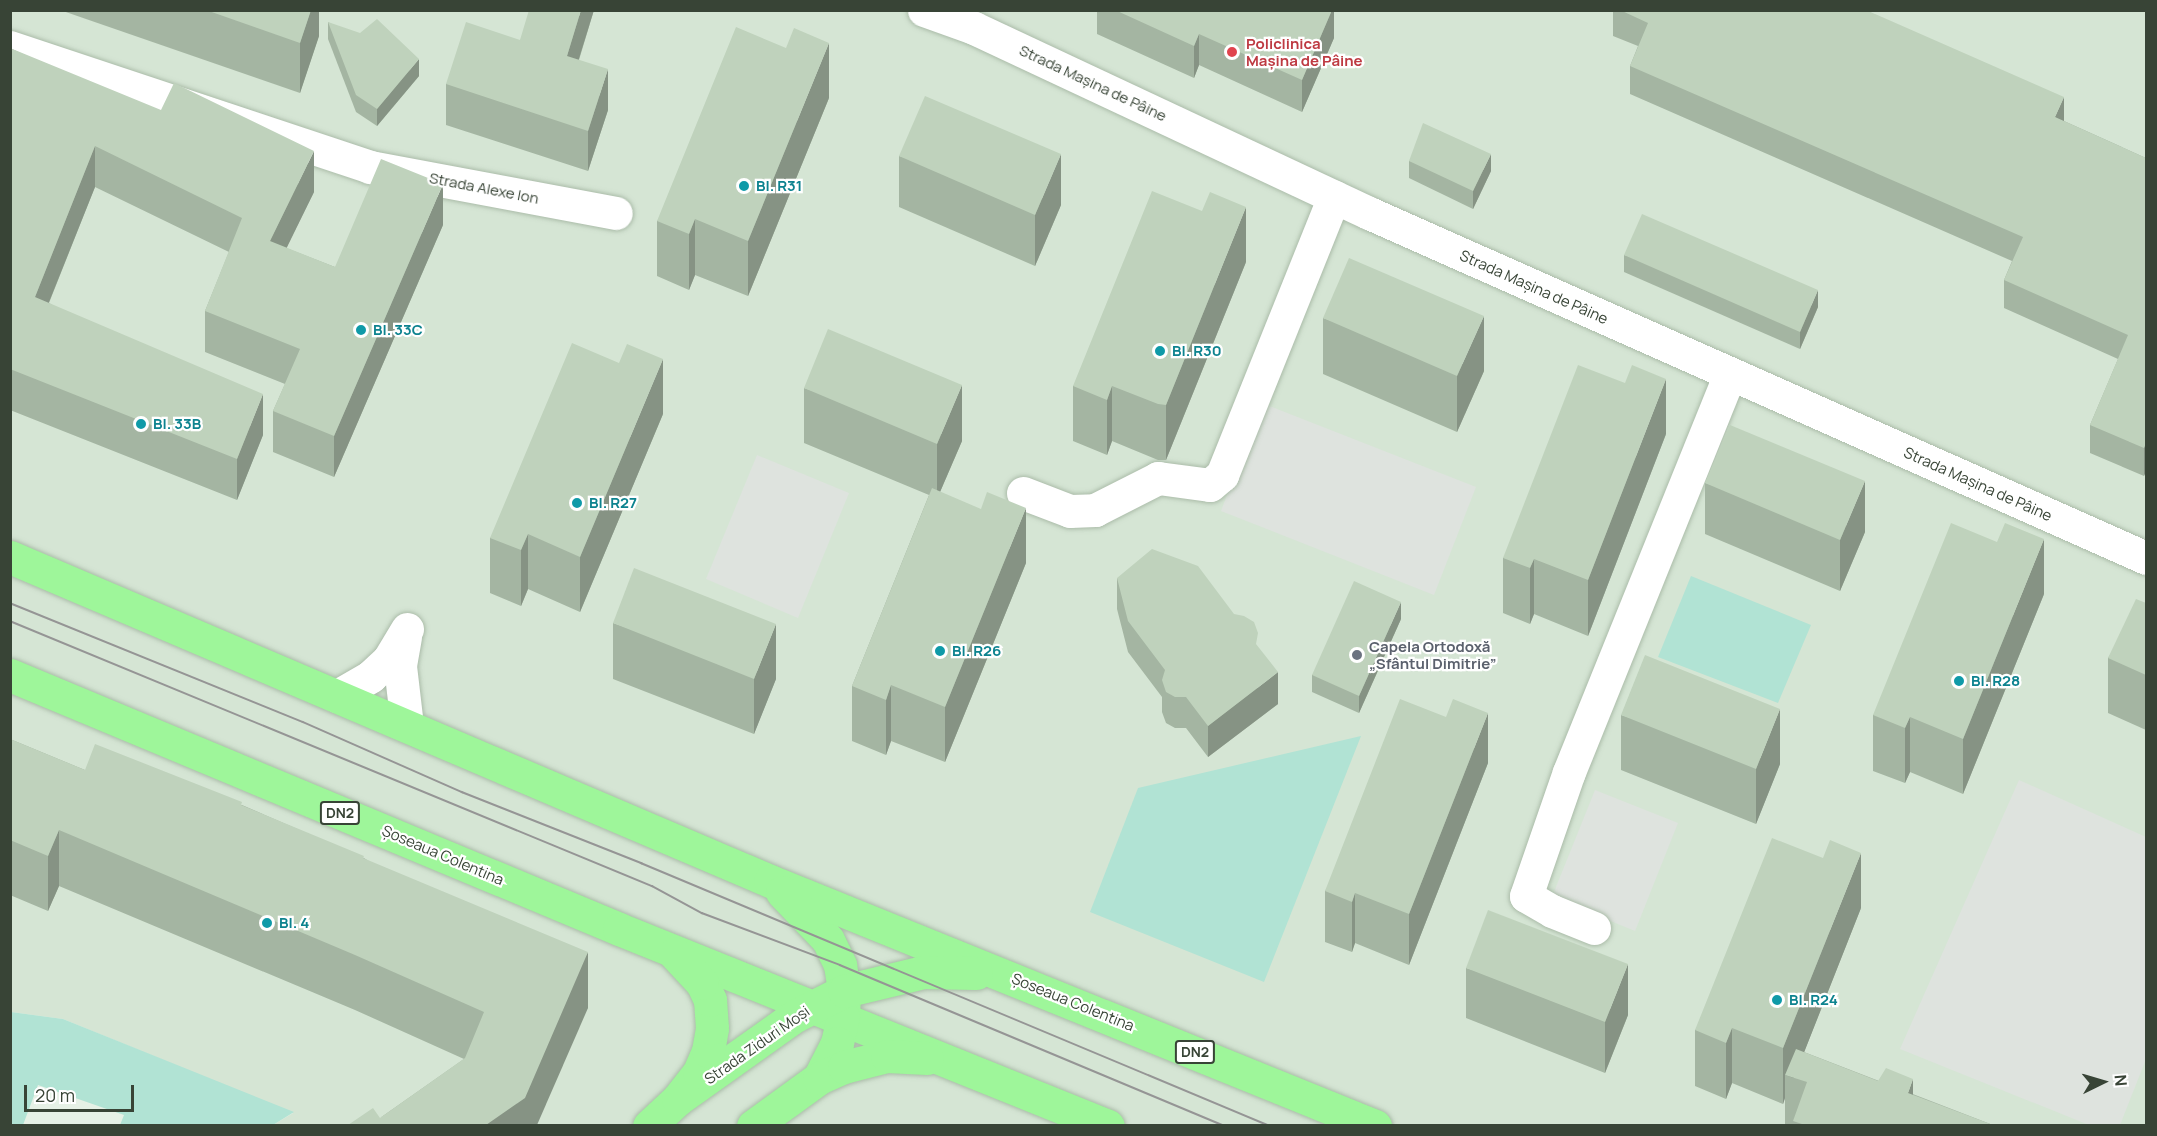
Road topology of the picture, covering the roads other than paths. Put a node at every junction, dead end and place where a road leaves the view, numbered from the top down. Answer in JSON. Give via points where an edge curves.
{"nodes":[{"id":1,"x":940,"y":13,"type":"edge"},
{"id":2,"x":10,"y":47,"type":"edge"},
{"id":3,"x":1334,"y":197,"type":"junction"},
{"id":4,"x":616,"y":213,"type":"dead end"},
{"id":5,"x":1729,"y":375,"type":"junction"},
{"id":6,"x":1023,"y":493,"type":"dead end"},
{"id":7,"x":10,"y":557,"type":"edge"},
{"id":8,"x":2146,"y":558,"type":"edge"},
{"id":9,"x":10,"y":675,"type":"edge"},
{"id":10,"x":337,"y":696,"type":"junction"},
{"id":11,"x":407,"y":726,"type":"junction"},
{"id":12,"x":770,"y":881,"type":"junction"},
{"id":13,"x":1594,"y":928,"type":"dead end"},
{"id":14,"x":670,"y":949,"type":"junction"},
{"id":15,"x":1015,"y":978,"type":"junction"},
{"id":16,"x":844,"y":1004,"type":"junction"},
{"id":17,"x":813,"y":1006,"type":"junction"},
{"id":18,"x":953,"y":1061,"type":"junction"},
{"id":19,"x":819,"y":1078,"type":"junction"},
{"id":20,"x":678,"y":1099,"type":"junction"},
{"id":21,"x":649,"y":1125,"type":"edge"},
{"id":22,"x":753,"y":1125,"type":"edge"},
{"id":23,"x":1108,"y":1125,"type":"edge"},
{"id":24,"x":1375,"y":1125,"type":"edge"}],
"edges":[{"from":1,"to":3,"type":"street","name":"Strada Mașina de Pâine"},
{"from":2,"to":4,"type":"street","name":"Strada Alexe Ion","via":[[370,167]]},
{"from":3,"to":5,"type":"street","name":"Strada Mașina de Pâine"},
{"from":3,"to":6,"type":"street","via":[[1222,475],[1210,485],[1158,478],[1095,510],[1070,511]]},
{"from":5,"to":8,"type":"street","name":"Strada Mașina de Pâine"},
{"from":5,"to":13,"type":"street","via":[[1569,772],[1526,896]]},
{"from":7,"to":10,"type":"main road","name":"Șoseaua Colentina","number":"DN2"},
{"from":9,"to":14,"type":"main road","name":"Șoseaua Colentina","number":"DN2"},
{"from":10,"to":11,"type":"main road","name":"Șoseaua Colentina","number":"DN2"},
{"from":10,"to":11,"type":"street","via":[[383,665],[407,629],[400,666]]},
{"from":11,"to":12,"type":"main road","name":"Șoseaua Colentina","number":"DN2"},
{"from":12,"to":15,"type":"main road","name":"Șoseaua Colentina","number":"DN2"},
{"from":12,"to":16,"type":"main road","name":"Șoseaua Colentina","via":[[828,940],[840,964]]},
{"from":14,"to":17,"type":"main road","name":"Șoseaua Colentina","number":"DN2"},
{"from":14,"to":20,"type":"main road","name":"Strada Ziduri Moși","via":[[702,983],[712,1015],[708,1051],[699,1072]]},
{"from":15,"to":16,"type":"main road","via":[[939,970],[908,974]]},
{"from":15,"to":24,"type":"main road","name":"Șoseaua Colentina","number":"DN2"},
{"from":16,"to":17,"type":"main road","name":"Șoseaua Colentina","number":"DN2"},
{"from":16,"to":18,"type":"main road","name":"Șoseaua Colentina","number":"DN2"},
{"from":16,"to":19,"type":"main road","name":"Șoseaua Colentina","via":[[837,1043]]},
{"from":17,"to":20,"type":"main road","name":"Strada Ziduri Moși"},
{"from":18,"to":19,"type":"main road","name":"Șoseaua Colentina","via":[[886,1056]]},
{"from":18,"to":23,"type":"main road","name":"Șoseaua Colentina","number":"DN2"},
{"from":19,"to":22,"type":"main road"},
{"from":20,"to":21,"type":"main road","name":"Strada Ziduri Moși"}]}
